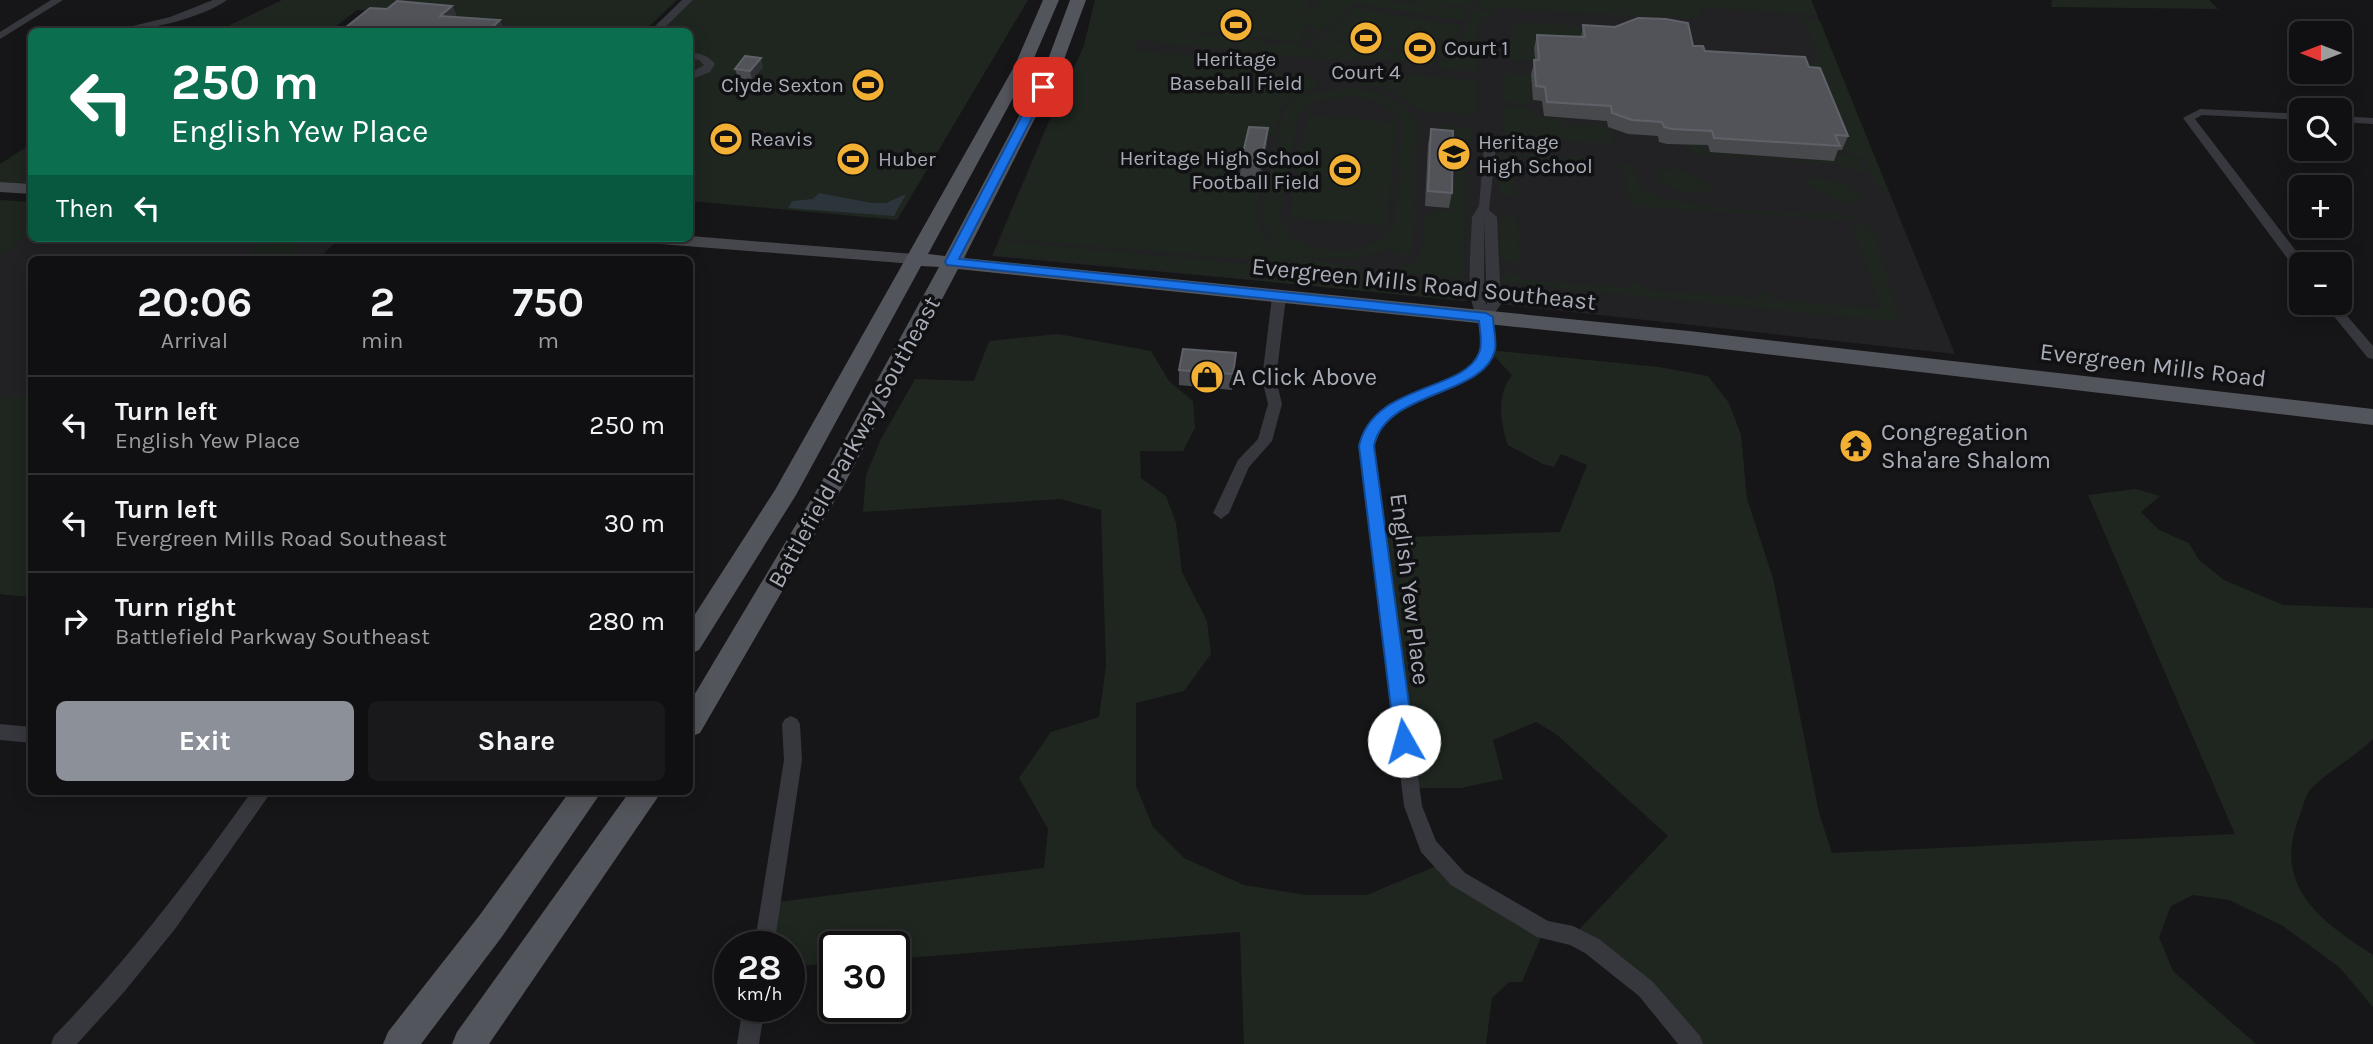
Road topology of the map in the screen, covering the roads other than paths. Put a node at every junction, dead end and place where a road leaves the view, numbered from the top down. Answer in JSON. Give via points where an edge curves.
{"nodes":[{"id":1,"x":58,"y":0,"type":"edge"},
{"id":2,"x":222,"y":0,"type":"edge"},
{"id":3,"x":688,"y":0,"type":"edge"},
{"id":4,"x":1051,"y":0,"type":"edge"},
{"id":5,"x":1078,"y":0,"type":"edge"},
{"id":6,"x":131,"y":28,"type":"edge"},
{"id":7,"x":658,"y":28,"type":"edge"},
{"id":8,"x":3,"y":32,"type":"edge"},
{"id":9,"x":28,"y":32,"type":"edge"},
{"id":10,"x":693,"y":56,"type":"edge"},
{"id":11,"x":693,"y":76,"type":"edge"},
{"id":12,"x":2289,"y":116,"type":"edge"},
{"id":13,"x":2352,"y":120,"type":"edge"},
{"id":14,"x":2373,"y":121,"type":"edge"},
{"id":15,"x":1490,"y":147,"type":"dead end"},
{"id":16,"x":0,"y":187,"type":"edge"},
{"id":17,"x":28,"y":189,"type":"edge"},
{"id":18,"x":693,"y":242,"type":"edge"},
{"id":19,"x":2290,"y":252,"type":"edge"},
{"id":20,"x":914,"y":259,"type":"junction"},
{"id":21,"x":951,"y":262,"type":"junction"},
{"id":22,"x":1279,"y":297,"type":"junction"},
{"id":23,"x":2339,"y":315,"type":"edge"},
{"id":24,"x":1486,"y":317,"type":"junction"},
{"id":25,"x":2373,"y":355,"type":"edge"},
{"id":26,"x":1928,"y":364,"type":"joint"},
{"id":27,"x":2373,"y":417,"type":"edge"},
{"id":28,"x":1221,"y":513,"type":"dead end"},
{"id":29,"x":693,"y":638,"type":"edge"},
{"id":30,"x":693,"y":720,"type":"edge"},
{"id":31,"x":791,"y":724,"type":"dead end"},
{"id":32,"x":0,"y":732,"type":"edge"},
{"id":33,"x":28,"y":736,"type":"edge"},
{"id":34,"x":260,"y":795,"type":"edge"},
{"id":35,"x":584,"y":795,"type":"edge"},
{"id":36,"x":644,"y":795,"type":"edge"},
{"id":37,"x":766,"y":931,"type":"edge"},
{"id":38,"x":751,"y":1022,"type":"edge"},
{"id":39,"x":62,"y":1044,"type":"edge"},
{"id":40,"x":400,"y":1044,"type":"edge"},
{"id":41,"x":469,"y":1044,"type":"edge"},
{"id":42,"x":748,"y":1044,"type":"edge"},
{"id":43,"x":1692,"y":1044,"type":"edge"}],
"edges":[{"from":1,"to":8,"type":"street"},
{"from":2,"to":6,"type":"street","via":[[173,19]]},
{"from":3,"to":7,"type":"street"},
{"from":4,"to":20,"type":"main road","name":"Battlefield Parkway Southeast","via":[[1027,57]]},
{"from":5,"to":21,"type":"main road","name":"Battlefield Parkway Southeast","via":[[1057,58]]},
{"from":8,"to":9,"type":"street"},
{"from":10,"to":11,"type":"street","via":[[710,64]]},
{"from":12,"to":19,"type":"street","via":[[2200,111],[2189,118]]},
{"from":13,"to":14,"type":"street"},
{"from":15,"to":24,"type":"street","via":[[1484,212],[1478,217],[1478,302]]},
{"from":16,"to":17,"type":"main road"},
{"from":18,"to":20,"type":"main road"},
{"from":20,"to":21,"type":"main road","name":"Evergreen Mills Road Southeast"},
{"from":20,"to":29,"type":"main road","name":"Battlefield Parkway Southeast","via":[[784,495]]},
{"from":21,"to":22,"type":"main road","name":"Evergreen Mills Road Southeast"},
{"from":21,"to":30,"type":"main road","name":"Battlefield Parkway Southeast","via":[[818,514]]},
{"from":22,"to":24,"type":"main road","name":"Evergreen Mills Road Southeast"},
{"from":22,"to":28,"type":"street","via":[[1269,379],[1275,404],[1265,440],[1243,464]]},
{"from":23,"to":25,"type":"street"},
{"from":24,"to":26,"type":"main road","name":"Evergreen Mills Road Southeast"},
{"from":24,"to":43,"type":"street","name":"English Yew Place","via":[[1488,350],[1483,360],[1466,374],[1385,412],[1369,433],[1367,446],[1418,827],[1434,855],[1458,879],[1544,930],[1583,941],[1621,967]]},
{"from":26,"to":27,"type":"main road","name":"Evergreen Mills Road"},
{"from":31,"to":37,"type":"street","via":[[793,760]]},
{"from":32,"to":33,"type":"street"},
{"from":34,"to":39,"type":"street","via":[[188,898]]},
{"from":35,"to":40,"type":"main road"},
{"from":36,"to":41,"type":"main road"},
{"from":38,"to":42,"type":"street"}]}
